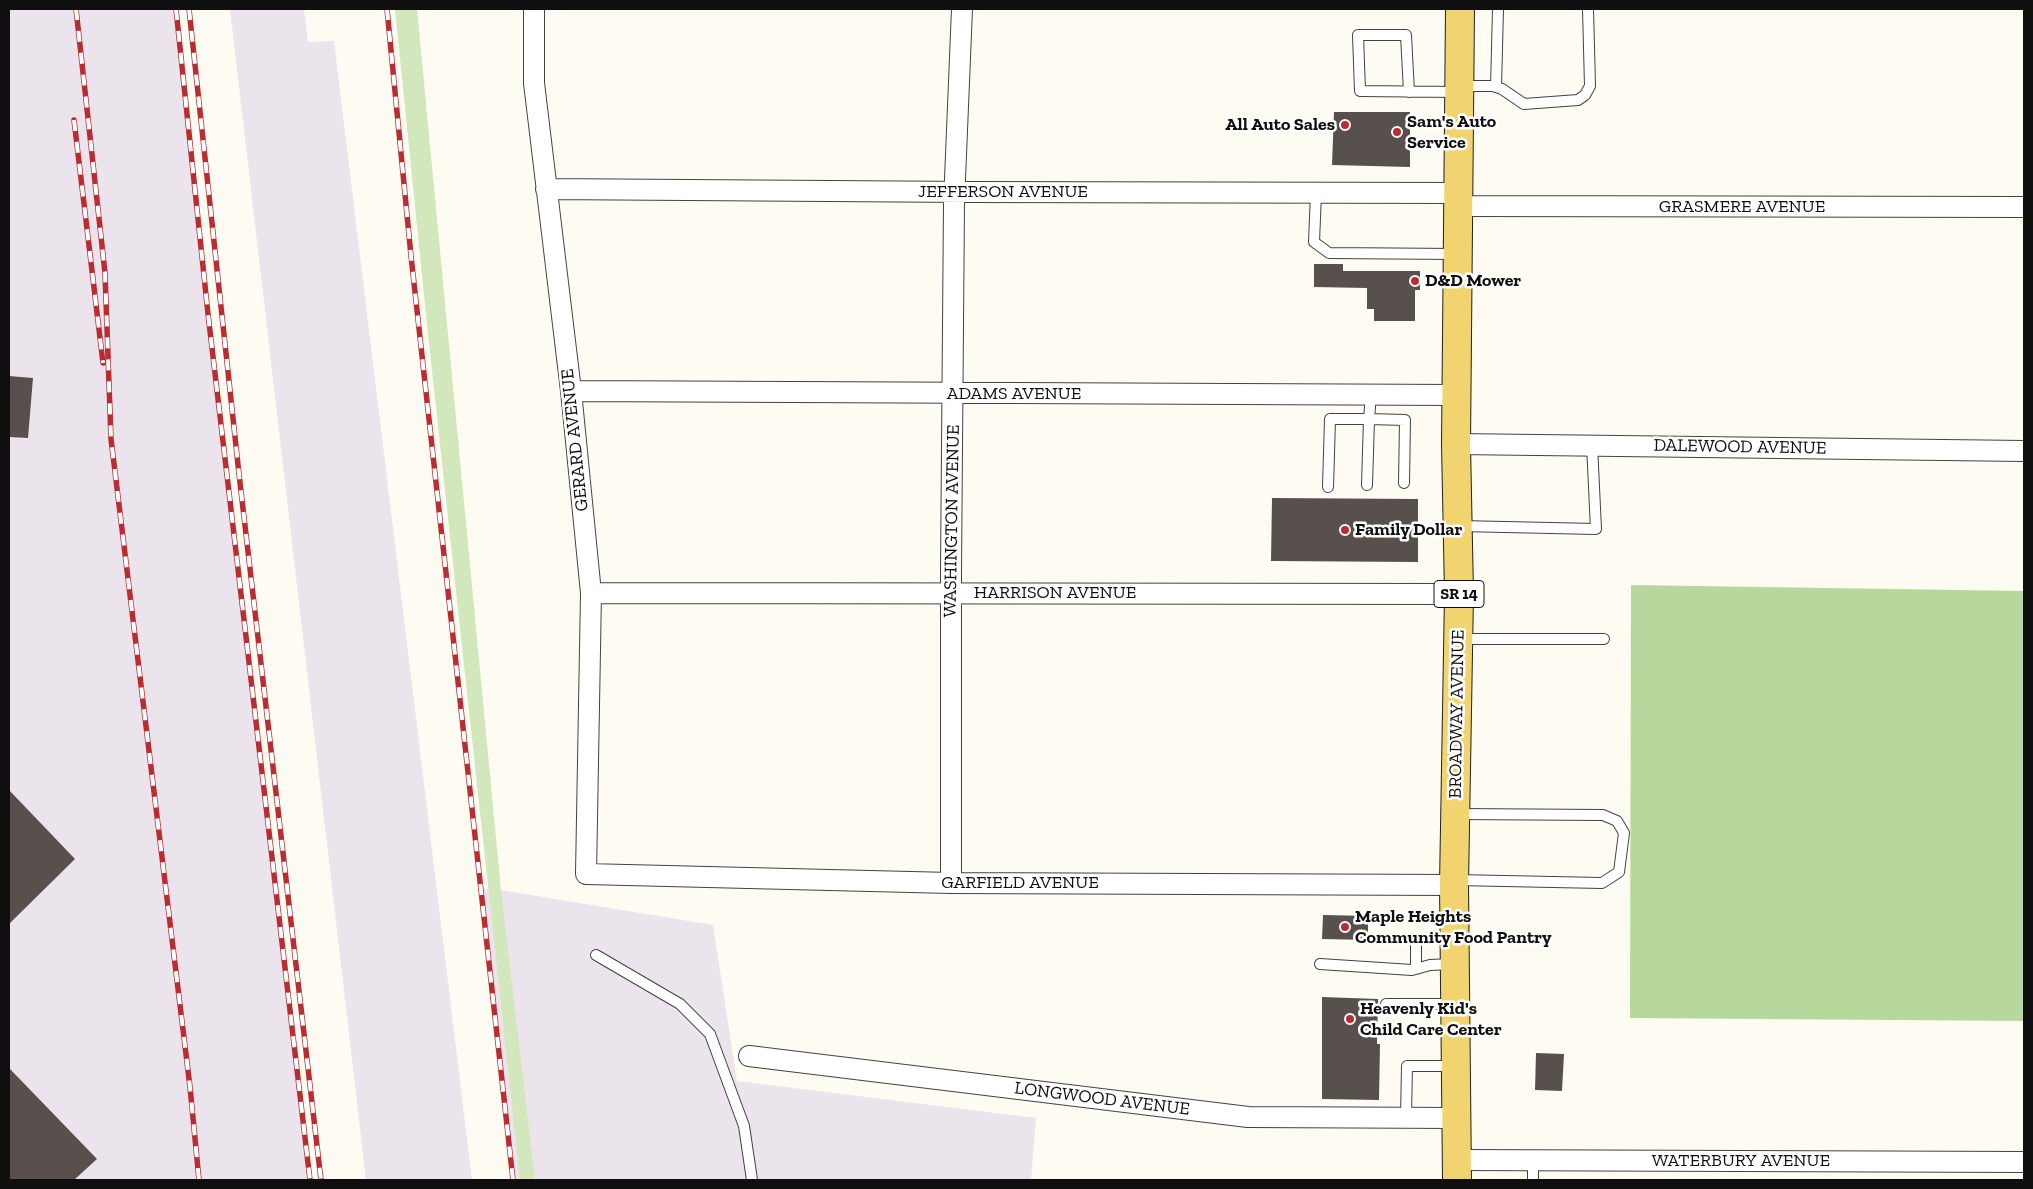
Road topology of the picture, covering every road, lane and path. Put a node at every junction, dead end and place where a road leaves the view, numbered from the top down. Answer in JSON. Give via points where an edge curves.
{"nodes":[{"id":1,"x":534,"y":9,"type":"edge"},
{"id":2,"x":962,"y":9,"type":"edge"},
{"id":3,"x":1460,"y":9,"type":"edge"},
{"id":4,"x":1498,"y":9,"type":"edge"},
{"id":5,"x":1588,"y":9,"type":"edge"},
{"id":6,"x":1496,"y":87,"type":"junction"},
{"id":7,"x":1459,"y":89,"type":"junction"},
{"id":8,"x":1408,"y":92,"type":"junction"},
{"id":9,"x":546,"y":189,"type":"junction"},
{"id":10,"x":954,"y":192,"type":"junction"},
{"id":11,"x":1316,"y":193,"type":"junction"},
{"id":12,"x":1460,"y":200,"type":"junction"},
{"id":13,"x":2024,"y":207,"type":"edge"},
{"id":14,"x":1459,"y":254,"type":"junction"},
{"id":15,"x":571,"y":391,"type":"junction"},
{"id":16,"x":953,"y":393,"type":"junction"},
{"id":17,"x":1371,"y":395,"type":"junction"},
{"id":18,"x":1457,"y":395,"type":"junction"},
{"id":19,"x":1370,"y":420,"type":"junction"},
{"id":20,"x":1456,"y":444,"type":"junction"},
{"id":21,"x":1592,"y":446,"type":"junction"},
{"id":22,"x":2024,"y":451,"type":"edge"},
{"id":23,"x":1404,"y":483,"type":"dead end"},
{"id":24,"x":1368,"y":485,"type":"dead end"},
{"id":25,"x":1328,"y":487,"type":"dead end"},
{"id":26,"x":1458,"y":526,"type":"junction"},
{"id":27,"x":951,"y":592,"type":"junction"},
{"id":28,"x":590,"y":593,"type":"junction"},
{"id":29,"x":1459,"y":594,"type":"junction"},
{"id":30,"x":1458,"y":639,"type":"junction"},
{"id":31,"x":1604,"y":639,"type":"dead end"},
{"id":32,"x":1456,"y":814,"type":"junction"},
{"id":33,"x":586,"y":874,"type":"joint"},
{"id":34,"x":952,"y":883,"type":"junction"},
{"id":35,"x":1454,"y":883,"type":"junction"},
{"id":36,"x":1416,"y":943,"type":"dead end"},
{"id":37,"x":596,"y":955,"type":"dead end"},
{"id":38,"x":1320,"y":964,"type":"dead end"},
{"id":39,"x":1455,"y":964,"type":"junction"},
{"id":40,"x":1416,"y":969,"type":"junction"},
{"id":41,"x":1386,"y":1004,"type":"dead end"},
{"id":42,"x":1456,"y":1004,"type":"junction"},
{"id":43,"x":749,"y":1056,"type":"dead end"},
{"id":44,"x":1456,"y":1066,"type":"junction"},
{"id":45,"x":1406,"y":1118,"type":"junction"},
{"id":46,"x":1457,"y":1118,"type":"junction"},
{"id":47,"x":2024,"y":1162,"type":"edge"},
{"id":48,"x":1457,"y":1170,"type":"edge"},
{"id":49,"x":1533,"y":1170,"type":"edge"},
{"id":50,"x":752,"y":1180,"type":"edge"}],
"edges":[{"from":1,"to":9,"type":"street","name":"GERARD AVENUE","via":[[534,83]]},
{"from":2,"to":10,"type":"street","name":"WASHINGTON AVENUE"},
{"from":3,"to":7,"type":"main road","name":"BROADWAY AVENUE","number":"SR 14"},
{"from":4,"to":6,"type":"lane"},
{"from":5,"to":6,"type":"lane","via":[[1590,86],[1585,95],[1578,100],[1524,104]]},
{"from":6,"to":7,"type":"lane"},
{"from":7,"to":8,"type":"lane"},
{"from":7,"to":12,"type":"main road","name":"BROADWAY AVENUE","number":"SR 14"},
{"from":8,"to":8,"type":"lane","via":[[1360,92],[1358,36],[1406,36]]},
{"from":9,"to":10,"type":"street","name":"JEFFERSON AVENUE"},
{"from":9,"to":15,"type":"street","name":"GERARD AVENUE"},
{"from":10,"to":11,"type":"street","name":"JEFFERSON AVENUE"},
{"from":10,"to":16,"type":"street","name":"WASHINGTON AVENUE"},
{"from":11,"to":12,"type":"street","name":"JEFFERSON AVENUE"},
{"from":11,"to":14,"type":"lane","via":[[1314,242],[1329,253]]},
{"from":12,"to":13,"type":"street","name":"GRASMERE AVENUE"},
{"from":12,"to":14,"type":"main road","name":"BROADWAY AVENUE","number":"SR 14"},
{"from":14,"to":18,"type":"main road","name":"BROADWAY AVENUE","number":"SR 14"},
{"from":15,"to":16,"type":"street","name":"ADAMS AVENUE"},
{"from":15,"to":28,"type":"street","name":"GERARD AVENUE"},
{"from":16,"to":17,"type":"street","name":"ADAMS AVENUE"},
{"from":16,"to":27,"type":"street","name":"WASHINGTON AVENUE"},
{"from":17,"to":18,"type":"street","name":"ADAMS AVENUE"},
{"from":17,"to":19,"type":"lane"},
{"from":18,"to":20,"type":"main road","name":"BROADWAY AVENUE","number":"SR 14"},
{"from":19,"to":23,"type":"lane","via":[[1405,420]]},
{"from":19,"to":24,"type":"lane"},
{"from":19,"to":25,"type":"lane","via":[[1330,419]]},
{"from":20,"to":21,"type":"street","name":"DALEWOOD AVENUE"},
{"from":20,"to":26,"type":"main road","name":"BROADWAY AVENUE","number":"SR 14"},
{"from":21,"to":22,"type":"street","name":"DALEWOOD AVENUE"},
{"from":21,"to":26,"type":"lane","via":[[1596,529]]},
{"from":26,"to":29,"type":"main road","name":"BROADWAY AVENUE","number":"SR 14"},
{"from":27,"to":28,"type":"street","name":"HARRISON AVENUE"},
{"from":27,"to":29,"type":"street","name":"HARRISON AVENUE"},
{"from":27,"to":34,"type":"street","name":"WASHINGTON AVENUE"},
{"from":28,"to":33,"type":"street","name":"GERARD AVENUE"},
{"from":29,"to":30,"type":"main road","name":"BROADWAY AVENUE","number":"SR 14"},
{"from":30,"to":31,"type":"lane"},
{"from":30,"to":32,"type":"main road","name":"BROADWAY AVENUE","number":"SR 14"},
{"from":32,"to":35,"type":"main road","name":"BROADWAY AVENUE","number":"SR 14"},
{"from":32,"to":35,"type":"lane","via":[[1603,815],[1617,821],[1624,833],[1619,872],[1602,882]]},
{"from":33,"to":34,"type":"street","name":"GARFIELD AVENUE"},
{"from":34,"to":35,"type":"street","name":"GARFIELD AVENUE"},
{"from":35,"to":39,"type":"main road","name":"BROADWAY AVENUE","number":"SR 14"},
{"from":36,"to":40,"type":"lane"},
{"from":37,"to":50,"type":"lane","via":[[680,1004],[710,1034],[744,1126]]},
{"from":38,"to":40,"type":"lane"},
{"from":39,"to":40,"type":"lane"},
{"from":39,"to":42,"type":"main road","name":"BROADWAY AVENUE","number":"SR 14"},
{"from":41,"to":42,"type":"lane"},
{"from":42,"to":44,"type":"main road","name":"BROADWAY AVENUE","number":"SR 14"},
{"from":43,"to":45,"type":"street","name":"LONGWOOD AVENUE","via":[[1248,1117]]},
{"from":44,"to":45,"type":"lane","via":[[1407,1066]]},
{"from":44,"to":46,"type":"main road","name":"BROADWAY AVENUE","number":"SR 14"},
{"from":45,"to":46,"type":"street","name":"LONGWOOD AVENUE"},
{"from":46,"to":48,"type":"main road","name":"BROADWAY AVENUE","number":"SR 14"},
{"from":47,"to":49,"type":"street","name":"WATERBURY AVENUE"},
{"from":48,"to":49,"type":"street","name":"WATERBURY AVENUE"}]}
